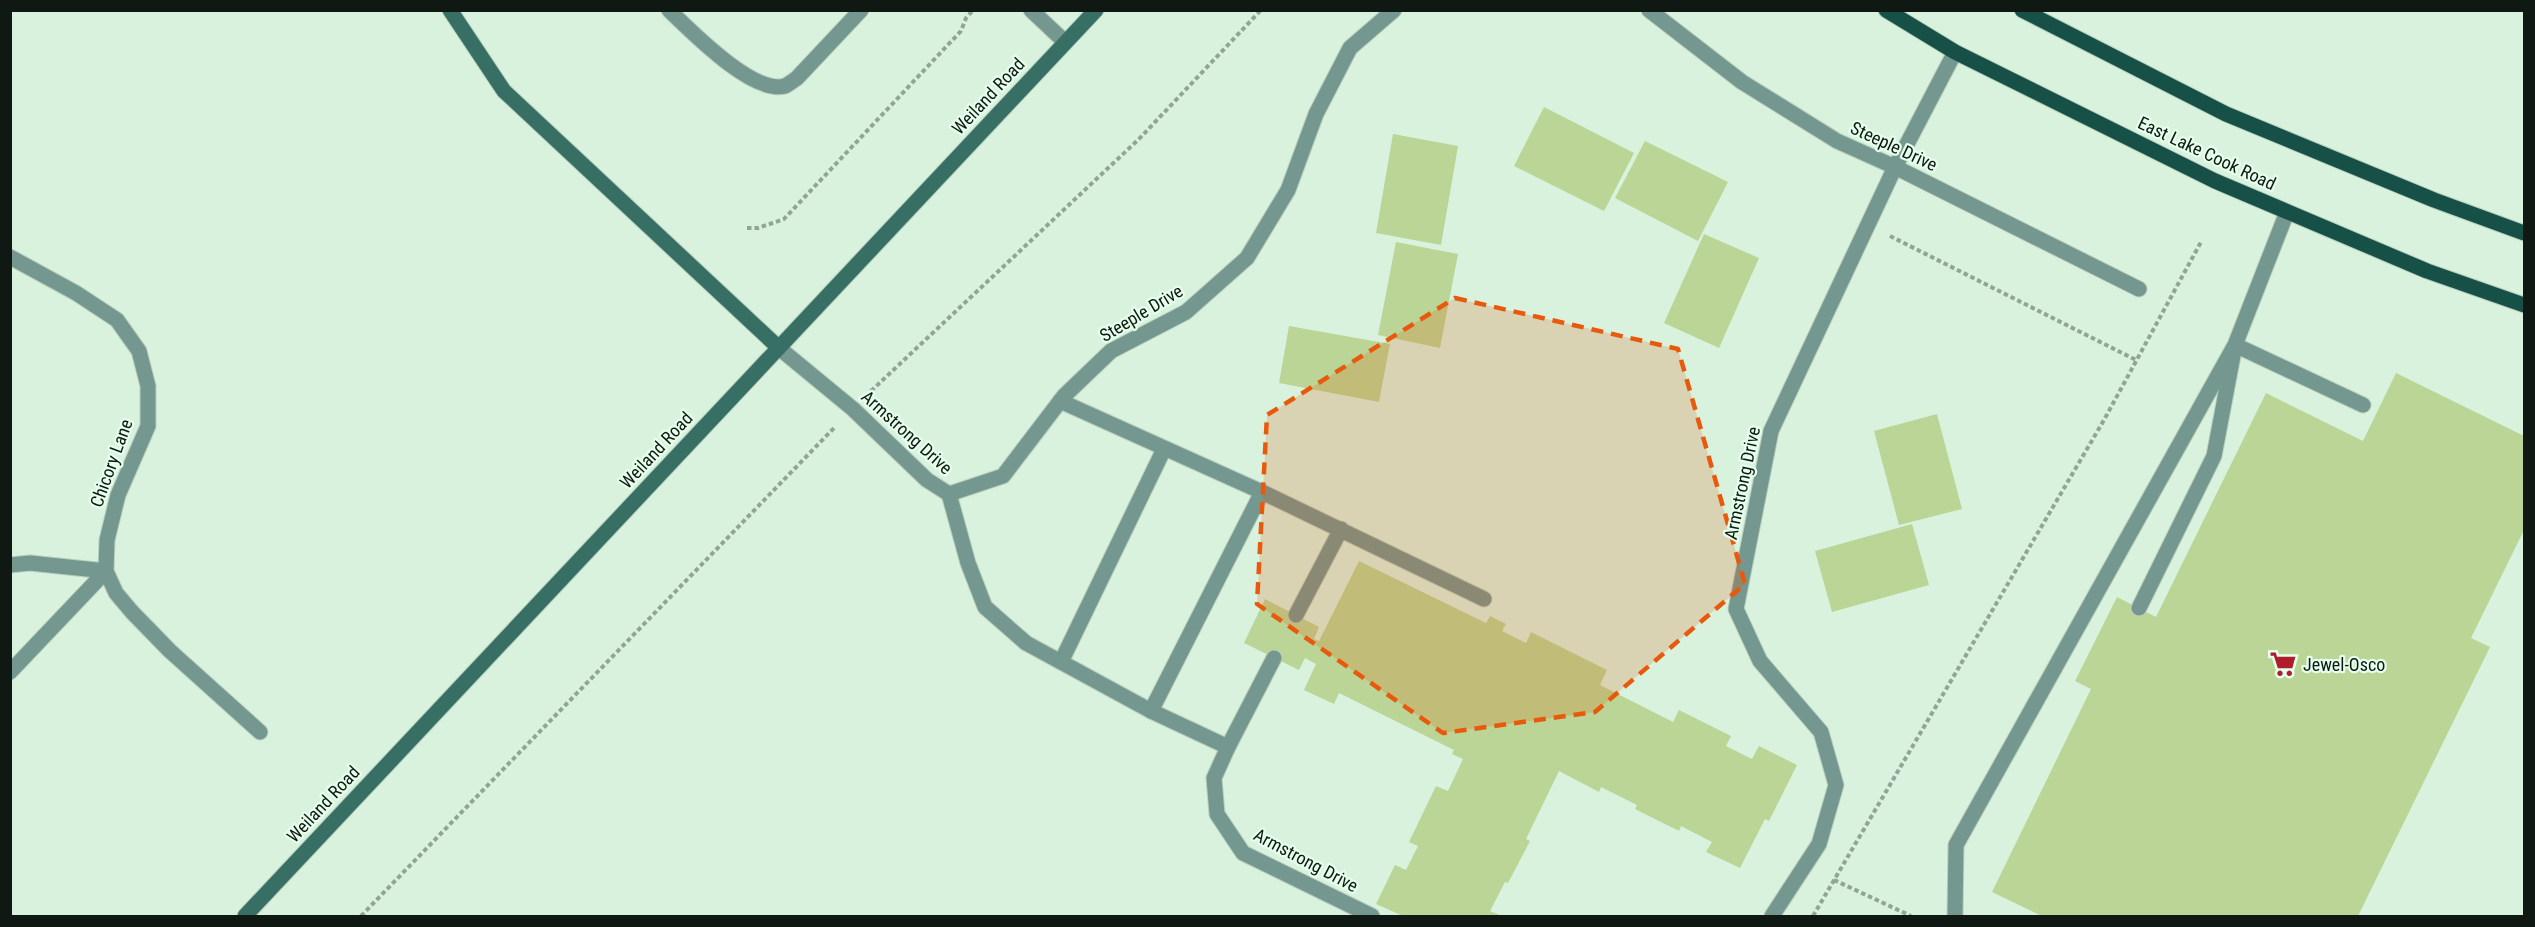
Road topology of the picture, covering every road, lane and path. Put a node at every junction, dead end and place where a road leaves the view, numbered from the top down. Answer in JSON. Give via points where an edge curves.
{"nodes":[{"id":1,"x":450,"y":10,"type":"edge"},
{"id":2,"x":669,"y":10,"type":"edge"},
{"id":3,"x":861,"y":10,"type":"edge"},
{"id":4,"x":973,"y":10,"type":"edge"},
{"id":5,"x":1031,"y":10,"type":"edge"},
{"id":6,"x":1096,"y":10,"type":"edge"},
{"id":7,"x":1261,"y":10,"type":"edge"},
{"id":8,"x":1394,"y":10,"type":"edge"},
{"id":9,"x":1649,"y":10,"type":"edge"},
{"id":10,"x":1886,"y":10,"type":"edge"},
{"id":11,"x":2022,"y":10,"type":"edge"},
{"id":12,"x":1065,"y":42,"type":"junction"},
{"id":13,"x":1955,"y":52,"type":"junction"},
{"id":14,"x":1895,"y":166,"type":"junction"},
{"id":15,"x":2287,"y":212,"type":"junction"},
{"id":16,"x":1868,"y":225,"type":"junction"},
{"id":17,"x":747,"y":228,"type":"dead end"},
{"id":18,"x":2524,"y":233,"type":"edge"},
{"id":19,"x":2201,"y":242,"type":"dead end"},
{"id":20,"x":10,"y":257,"type":"edge"},
{"id":21,"x":2139,"y":289,"type":"dead end"},
{"id":22,"x":2524,"y":305,"type":"edge"},
{"id":23,"x":2235,"y":345,"type":"junction"},
{"id":24,"x":779,"y":348,"type":"junction"},
{"id":25,"x":2136,"y":360,"type":"junction"},
{"id":26,"x":1060,"y":401,"type":"junction"},
{"id":27,"x":2363,"y":405,"type":"dead end"},
{"id":28,"x":853,"y":409,"type":"junction"},
{"id":29,"x":1164,"y":448,"type":"junction"},
{"id":30,"x":1262,"y":492,"type":"junction"},
{"id":31,"x":948,"y":494,"type":"junction"},
{"id":32,"x":1341,"y":529,"type":"junction"},
{"id":33,"x":10,"y":565,"type":"edge"},
{"id":34,"x":106,"y":571,"type":"junction"},
{"id":35,"x":1484,"y":599,"type":"dead end"},
{"id":36,"x":2139,"y":608,"type":"dead end"},
{"id":37,"x":1296,"y":615,"type":"dead end"},
{"id":38,"x":1274,"y":657,"type":"dead end"},
{"id":39,"x":1061,"y":662,"type":"junction"},
{"id":40,"x":10,"y":672,"type":"edge"},
{"id":41,"x":1151,"y":711,"type":"junction"},
{"id":42,"x":260,"y":732,"type":"dead end"},
{"id":43,"x":1228,"y":747,"type":"junction"},
{"id":44,"x":1834,"y":880,"type":"junction"},
{"id":45,"x":245,"y":916,"type":"edge"},
{"id":46,"x":361,"y":916,"type":"edge"},
{"id":47,"x":1372,"y":916,"type":"edge"},
{"id":48,"x":1772,"y":916,"type":"edge"},
{"id":49,"x":1813,"y":916,"type":"edge"},
{"id":50,"x":1911,"y":916,"type":"edge"},
{"id":51,"x":1958,"y":916,"type":"edge"}],
"edges":[{"from":1,"to":24,"type":"main road","name":"Armstrong Drive","via":[[504,91]]},
{"from":2,"to":3,"type":"street","via":[[732,67],[764,84],[784,86],[797,78]]},
{"from":4,"to":17,"type":"path","via":[[962,31],[784,219]]},
{"from":5,"to":12,"type":"street"},
{"from":6,"to":12,"type":"main road","name":"Weiland Road"},
{"from":7,"to":28,"type":"path","via":[[1139,139]]},
{"from":8,"to":26,"type":"street","name":"Steeple Drive","via":[[1350,48],[1316,114],[1288,190],[1247,258],[1186,312],[1111,351]]},
{"from":9,"to":14,"type":"street","name":"Steeple Drive","via":[[1742,82],[1837,141]]},
{"from":10,"to":13,"type":"main road","name":"East Lake Cook Road"},
{"from":11,"to":18,"type":"main road","via":[[2226,114]]},
{"from":12,"to":24,"type":"main road","name":"Weiland Road"},
{"from":13,"to":14,"type":"street","name":"Armstrong Drive"},
{"from":13,"to":15,"type":"main road","name":"East Lake Cook Road","via":[[2215,181]]},
{"from":14,"to":16,"type":"street","name":"Armstrong Drive"},
{"from":14,"to":21,"type":"street","name":"Steeple Drive"},
{"from":15,"to":22,"type":"main road","name":"East Lake Cook Road","via":[[2427,271]]},
{"from":15,"to":23,"type":"street"},
{"from":16,"to":25,"type":"path"},
{"from":16,"to":48,"type":"street","name":"Armstrong Drive","via":[[1771,431],[1736,609],[1760,661],[1821,732],[1836,785],[1819,844]]},
{"from":19,"to":25,"type":"path"},
{"from":20,"to":34,"type":"street","name":"Chicory Lane","via":[[76,292],[117,320],[138,351],[148,386],[148,426],[118,495],[107,540]]},
{"from":23,"to":27,"type":"street"},
{"from":23,"to":36,"type":"street","via":[[2214,456]]},
{"from":23,"to":51,"type":"street","via":[[1956,845]]},
{"from":24,"to":28,"type":"street","name":"Armstrong Drive"},
{"from":24,"to":45,"type":"main road","name":"Weiland Road"},
{"from":25,"to":44,"type":"path"},
{"from":26,"to":29,"type":"street"},
{"from":26,"to":31,"type":"street","name":"Steeple Drive","via":[[1003,476]]},
{"from":28,"to":31,"type":"street","name":"Armstrong Drive","via":[[927,480]]},
{"from":28,"to":46,"type":"path"},
{"from":29,"to":30,"type":"street"},
{"from":29,"to":39,"type":"street"},
{"from":30,"to":32,"type":"street"},
{"from":30,"to":41,"type":"street"},
{"from":31,"to":39,"type":"street","name":"Armstrong Drive","via":[[985,607],[1026,643]]},
{"from":32,"to":35,"type":"street"},
{"from":32,"to":37,"type":"street"},
{"from":33,"to":34,"type":"street","via":[[30,563]]},
{"from":34,"to":40,"type":"street"},
{"from":34,"to":42,"type":"street","via":[[132,612]]},
{"from":38,"to":43,"type":"street"},
{"from":39,"to":41,"type":"street","name":"Armstrong Drive"},
{"from":41,"to":43,"type":"street","name":"Armstrong Drive"},
{"from":43,"to":47,"type":"street","name":"Armstrong Drive","via":[[1214,778],[1217,814],[1243,853]]},
{"from":44,"to":49,"type":"path"},
{"from":44,"to":50,"type":"path"}]}
